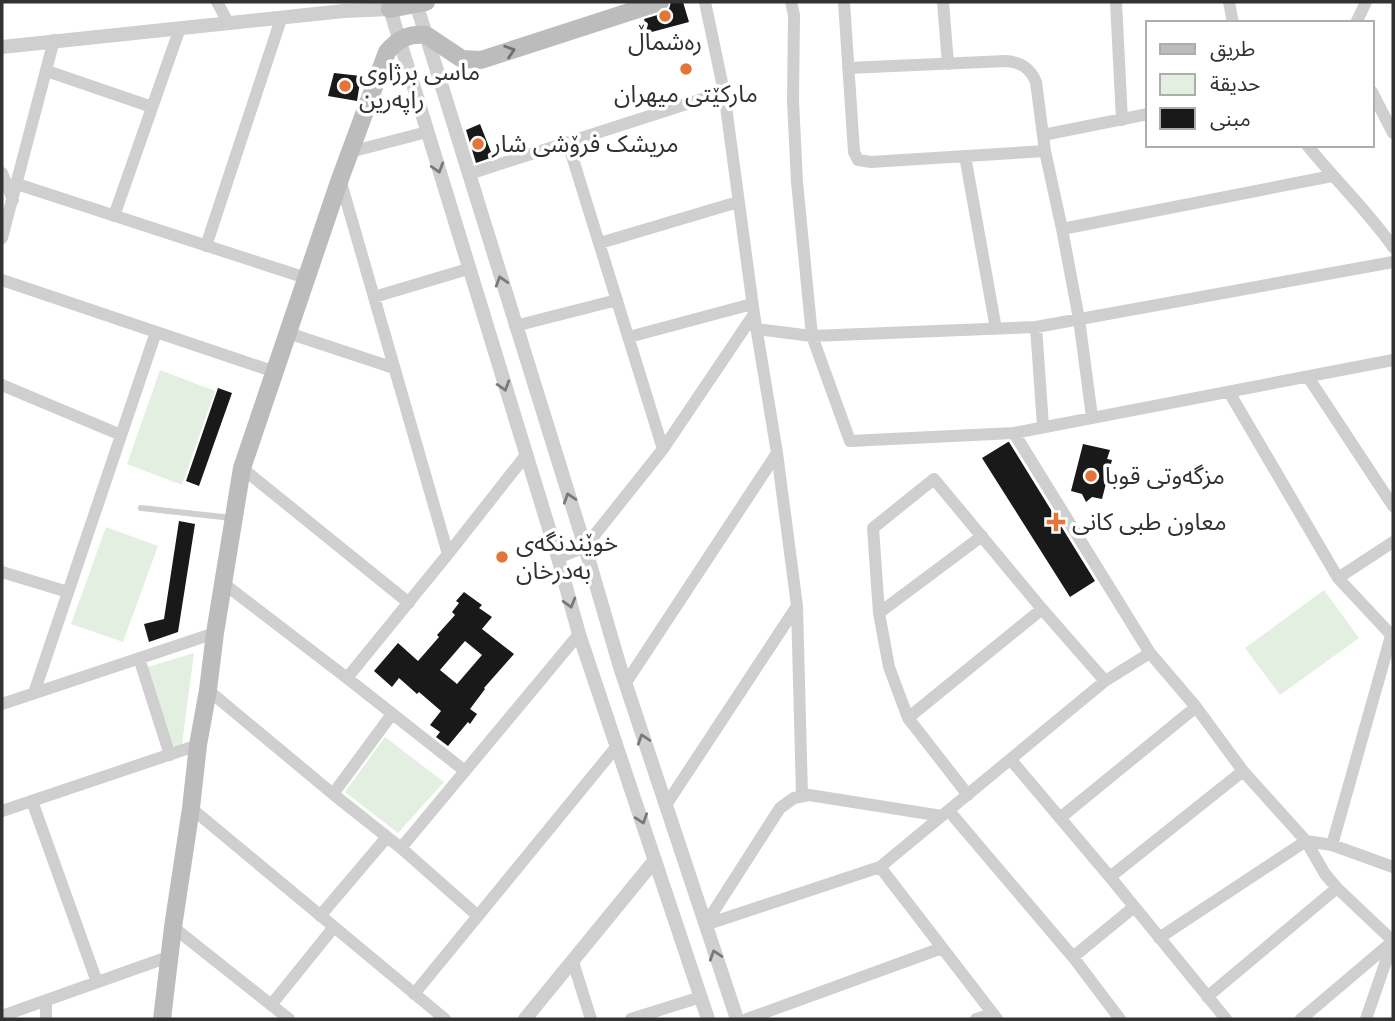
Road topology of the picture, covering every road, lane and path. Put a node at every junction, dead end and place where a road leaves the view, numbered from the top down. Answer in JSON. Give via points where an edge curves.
{"nodes":[{"id":1,"x":217,"y":2,"type":"edge"},
{"id":2,"x":421,"y":2,"type":"edge"},
{"id":3,"x":660,"y":2,"type":"edge"},
{"id":4,"x":705,"y":2,"type":"edge"},
{"id":5,"x":791,"y":2,"type":"edge"},
{"id":6,"x":844,"y":2,"type":"edge"},
{"id":7,"x":943,"y":2,"type":"edge"},
{"id":8,"x":1116,"y":2,"type":"edge"},
{"id":9,"x":1229,"y":2,"type":"edge"},
{"id":10,"x":1362,"y":3,"type":"edge"},
{"id":11,"x":342,"y":7,"type":"edge"},
{"id":12,"x":390,"y":9,"type":"junction"},
{"id":13,"x":281,"y":19,"type":"junction"},
{"id":14,"x":1233,"y":21,"type":"edge"},
{"id":15,"x":1357,"y":21,"type":"edge"},
{"id":16,"x":229,"y":24,"type":"junction"},
{"id":17,"x":180,"y":28,"type":"junction"},
{"id":18,"x":426,"y":35,"type":"junction"},
{"id":19,"x":54,"y":40,"type":"junction"},
{"id":20,"x":398,"y":40,"type":"junction"},
{"id":21,"x":2,"y":47,"type":"edge"},
{"id":22,"x":948,"y":64,"type":"junction"},
{"id":23,"x":848,"y":68,"type":"junction"},
{"id":24,"x":47,"y":71,"type":"junction"},
{"id":25,"x":723,"y":92,"type":"junction"},
{"id":26,"x":1374,"y":96,"type":"edge"},
{"id":27,"x":152,"y":107,"type":"junction"},
{"id":28,"x":1146,"y":114,"type":"edge"},
{"id":29,"x":1122,"y":120,"type":"junction"},
{"id":30,"x":427,"y":132,"type":"junction"},
{"id":31,"x":1393,"y":133,"type":"edge"},
{"id":32,"x":1043,"y":135,"type":"junction"},
{"id":33,"x":568,"y":143,"type":"junction"},
{"id":34,"x":1309,"y":147,"type":"edge"},
{"id":35,"x":1045,"y":151,"type":"junction"},
{"id":36,"x":350,"y":152,"type":"junction"},
{"id":37,"x":965,"y":156,"type":"junction"},
{"id":38,"x":2,"y":173,"type":"edge"},
{"id":39,"x":469,"y":174,"type":"junction"},
{"id":40,"x":1332,"y":176,"type":"junction"},
{"id":41,"x":340,"y":179,"type":"junction"},
{"id":42,"x":17,"y":184,"type":"junction"},
{"id":43,"x":13,"y":200,"type":"junction"},
{"id":44,"x":738,"y":202,"type":"junction"},
{"id":45,"x":114,"y":216,"type":"junction"},
{"id":46,"x":1062,"y":229,"type":"junction"},
{"id":47,"x":2,"y":238,"type":"edge"},
{"id":48,"x":600,"y":243,"type":"junction"},
{"id":49,"x":206,"y":246,"type":"junction"},
{"id":50,"x":1393,"y":247,"type":"edge"},
{"id":51,"x":1393,"y":262,"type":"edge"},
{"id":52,"x":468,"y":269,"type":"junction"},
{"id":53,"x":306,"y":278,"type":"junction"},
{"id":54,"x":2,"y":280,"type":"edge"},
{"id":55,"x":374,"y":297,"type":"junction"},
{"id":56,"x":617,"y":300,"type":"junction"},
{"id":57,"x":753,"y":309,"type":"junction"},
{"id":58,"x":1079,"y":319,"type":"junction"},
{"id":59,"x":515,"y":326,"type":"junction"},
{"id":60,"x":1036,"y":327,"type":"junction"},
{"id":61,"x":756,"y":329,"type":"junction"},
{"id":62,"x":996,"y":329,"type":"junction"},
{"id":63,"x":156,"y":332,"type":"junction"},
{"id":64,"x":288,"y":333,"type":"junction"},
{"id":65,"x":812,"y":336,"type":"junction"},
{"id":66,"x":629,"y":337,"type":"junction"},
{"id":67,"x":1392,"y":362,"type":"edge"},
{"id":68,"x":394,"y":368,"type":"junction"},
{"id":69,"x":275,"y":372,"type":"junction"},
{"id":70,"x":1308,"y":377,"type":"junction"},
{"id":71,"x":2,"y":386,"type":"edge"},
{"id":72,"x":1229,"y":392,"type":"junction"},
{"id":73,"x":1092,"y":417,"type":"junction"},
{"id":74,"x":1042,"y":426,"type":"junction"},
{"id":75,"x":1014,"y":433,"type":"junction"},
{"id":76,"x":121,"y":435,"type":"junction"},
{"id":77,"x":663,"y":449,"type":"junction"},
{"id":78,"x":777,"y":453,"type":"junction"},
{"id":79,"x":526,"y":455,"type":"junction"},
{"id":80,"x":242,"y":468,"type":"junction"},
{"id":81,"x":1393,"y":506,"type":"edge"},
{"id":82,"x":141,"y":508,"type":"dead end"},
{"id":83,"x":234,"y":519,"type":"junction"},
{"id":84,"x":982,"y":536,"type":"junction"},
{"id":85,"x":1393,"y":542,"type":"edge"},
{"id":86,"x":585,"y":547,"type":"junction"},
{"id":87,"x":448,"y":554,"type":"junction"},
{"id":88,"x":558,"y":558,"type":"junction"},
{"id":89,"x":2,"y":572,"type":"edge"},
{"id":90,"x":1338,"y":578,"type":"junction"},
{"id":91,"x":223,"y":583,"type":"junction"},
{"id":92,"x":68,"y":592,"type":"junction"},
{"id":93,"x":409,"y":603,"type":"junction"},
{"id":94,"x":797,"y":606,"type":"junction"},
{"id":95,"x":1042,"y":609,"type":"junction"},
{"id":96,"x":879,"y":613,"type":"junction"},
{"id":97,"x":215,"y":633,"type":"junction"},
{"id":98,"x":579,"y":634,"type":"junction"},
{"id":99,"x":1392,"y":636,"type":"edge"},
{"id":100,"x":1150,"y":653,"type":"junction"},
{"id":101,"x":139,"y":658,"type":"junction"},
{"id":102,"x":347,"y":678,"type":"junction"},
{"id":103,"x":1105,"y":681,"type":"junction"},
{"id":104,"x":625,"y":684,"type":"junction"},
{"id":105,"x":208,"y":690,"type":"junction"},
{"id":106,"x":34,"y":693,"type":"junction"},
{"id":107,"x":2,"y":704,"type":"edge"},
{"id":108,"x":1196,"y":707,"type":"junction"},
{"id":109,"x":392,"y":714,"type":"junction"},
{"id":110,"x":908,"y":718,"type":"junction"},
{"id":111,"x":198,"y":745,"type":"junction"},
{"id":112,"x":617,"y":746,"type":"junction"},
{"id":113,"x":170,"y":755,"type":"junction"},
{"id":114,"x":1011,"y":760,"type":"junction"},
{"id":115,"x":465,"y":771,"type":"junction"},
{"id":116,"x":1243,"y":771,"type":"junction"},
{"id":117,"x":332,"y":794,"type":"junction"},
{"id":118,"x":802,"y":795,"type":"junction"},
{"id":119,"x":968,"y":795,"type":"junction"},
{"id":120,"x":33,"y":801,"type":"junction"},
{"id":121,"x":666,"y":805,"type":"junction"},
{"id":122,"x":191,"y":808,"type":"junction"},
{"id":123,"x":2,"y":811,"type":"edge"},
{"id":124,"x":946,"y":813,"type":"junction"},
{"id":125,"x":1060,"y":818,"type":"junction"},
{"id":126,"x":387,"y":837,"type":"junction"},
{"id":127,"x":1306,"y":841,"type":"junction"},
{"id":128,"x":1332,"y":845,"type":"junction"},
{"id":129,"x":401,"y":848,"type":"junction"},
{"id":130,"x":655,"y":860,"type":"junction"},
{"id":131,"x":880,"y":867,"type":"junction"},
{"id":132,"x":1393,"y":867,"type":"edge"},
{"id":133,"x":1110,"y":877,"type":"junction"},
{"id":134,"x":1337,"y":887,"type":"junction"},
{"id":135,"x":1134,"y":907,"type":"junction"},
{"id":136,"x":320,"y":916,"type":"junction"},
{"id":137,"x":478,"y":916,"type":"junction"},
{"id":138,"x":705,"y":925,"type":"junction"},
{"id":139,"x":173,"y":927,"type":"junction"},
{"id":140,"x":334,"y":927,"type":"junction"},
{"id":141,"x":1159,"y":938,"type":"junction"},
{"id":142,"x":1393,"y":941,"type":"edge"},
{"id":143,"x":942,"y":948,"type":"junction"},
{"id":144,"x":171,"y":956,"type":"junction"},
{"id":145,"x":1073,"y":957,"type":"junction"},
{"id":146,"x":573,"y":962,"type":"junction"},
{"id":147,"x":97,"y":982,"type":"junction"},
{"id":148,"x":414,"y":994,"type":"junction"},
{"id":149,"x":701,"y":997,"type":"junction"},
{"id":150,"x":1207,"y":997,"type":"junction"},
{"id":151,"x":46,"y":1000,"type":"junction"},
{"id":152,"x":271,"y":1005,"type":"junction"},
{"id":153,"x":2,"y":1016,"type":"edge"},
{"id":154,"x":994,"y":1016,"type":"edge"},
{"id":155,"x":46,"y":1019,"type":"edge"},
{"id":156,"x":162,"y":1019,"type":"edge"},
{"id":157,"x":289,"y":1019,"type":"edge"},
{"id":158,"x":445,"y":1019,"type":"edge"},
{"id":159,"x":525,"y":1019,"type":"edge"},
{"id":160,"x":591,"y":1019,"type":"edge"},
{"id":161,"x":631,"y":1019,"type":"edge"},
{"id":162,"x":708,"y":1019,"type":"edge"},
{"id":163,"x":737,"y":1019,"type":"edge"},
{"id":164,"x":747,"y":1019,"type":"edge"},
{"id":165,"x":976,"y":1019,"type":"edge"},
{"id":166,"x":1121,"y":1019,"type":"edge"},
{"id":167,"x":1226,"y":1019,"type":"edge"},
{"id":168,"x":1301,"y":1019,"type":"edge"},
{"id":169,"x":1366,"y":1019,"type":"edge"}],
"edges":[{"from":1,"to":16,"type":"street"},
{"from":2,"to":12,"type":"main road"},
{"from":2,"to":18,"type":"street"},
{"from":18,"to":3,"type":"main road","one_way":true,"via":[[462,60],[481,60]]},
{"from":4,"to":25,"type":"street"},
{"from":5,"to":65,"type":"street","via":[[797,182]]},
{"from":6,"to":23,"type":"street"},
{"from":7,"to":22,"type":"street"},
{"from":8,"to":29,"type":"street"},
{"from":9,"to":14,"type":"street"},
{"from":10,"to":15,"type":"street"},
{"from":11,"to":12,"type":"street"},
{"from":11,"to":13,"type":"street"},
{"from":12,"to":20,"type":"street"},
{"from":13,"to":16,"type":"street"},
{"from":13,"to":49,"type":"street"},
{"from":16,"to":17,"type":"street"},
{"from":17,"to":19,"type":"street"},
{"from":17,"to":27,"type":"street"},
{"from":18,"to":20,"type":"main road"},
{"from":18,"to":39,"type":"street"},
{"from":19,"to":21,"type":"street"},
{"from":19,"to":24,"type":"street"},
{"from":20,"to":30,"type":"street"},
{"from":20,"to":36,"type":"main road","via":[[387,52]]},
{"from":22,"to":23,"type":"street"},
{"from":22,"to":32,"type":"street","via":[[1006,61],[1025,66],[1036,82]]},
{"from":23,"to":37,"type":"street","via":[[858,160]]},
{"from":24,"to":27,"type":"street"},
{"from":24,"to":42,"type":"street"},
{"from":25,"to":33,"type":"street"},
{"from":25,"to":44,"type":"street"},
{"from":26,"to":31,"type":"street"},
{"from":27,"to":45,"type":"street"},
{"from":28,"to":29,"type":"street"},
{"from":29,"to":32,"type":"street"},
{"from":30,"to":36,"type":"street"},
{"from":30,"to":52,"type":"street","one_way":true},
{"from":32,"to":35,"type":"street"},
{"from":33,"to":39,"type":"street"},
{"from":33,"to":48,"type":"street"},
{"from":34,"to":40,"type":"street"},
{"from":35,"to":37,"type":"street"},
{"from":35,"to":46,"type":"street"},
{"from":36,"to":41,"type":"main road"},
{"from":37,"to":62,"type":"street"},
{"from":38,"to":43,"type":"street"},
{"from":59,"to":39,"type":"street","one_way":true},
{"from":40,"to":46,"type":"street"},
{"from":40,"to":50,"type":"street"},
{"from":41,"to":53,"type":"main road"},
{"from":41,"to":55,"type":"street"},
{"from":42,"to":43,"type":"street"},
{"from":42,"to":45,"type":"street"},
{"from":43,"to":47,"type":"street"},
{"from":44,"to":48,"type":"street"},
{"from":44,"to":57,"type":"street"},
{"from":45,"to":49,"type":"street"},
{"from":46,"to":58,"type":"street"},
{"from":48,"to":56,"type":"street"},
{"from":49,"to":53,"type":"street"},
{"from":51,"to":58,"type":"street"},
{"from":52,"to":55,"type":"street"},
{"from":52,"to":79,"type":"street","one_way":true},
{"from":53,"to":64,"type":"main road"},
{"from":54,"to":63,"type":"street"},
{"from":55,"to":68,"type":"street"},
{"from":56,"to":59,"type":"street"},
{"from":56,"to":66,"type":"street"},
{"from":57,"to":61,"type":"street"},
{"from":57,"to":66,"type":"street"},
{"from":57,"to":77,"type":"street"},
{"from":58,"to":60,"type":"street"},
{"from":58,"to":73,"type":"street"},
{"from":86,"to":59,"type":"street","one_way":true},
{"from":60,"to":62,"type":"street"},
{"from":60,"to":74,"type":"street"},
{"from":61,"to":65,"type":"street"},
{"from":61,"to":78,"type":"street"},
{"from":62,"to":65,"type":"street"},
{"from":63,"to":69,"type":"street"},
{"from":63,"to":76,"type":"street"},
{"from":64,"to":68,"type":"street"},
{"from":64,"to":69,"type":"main road"},
{"from":65,"to":75,"type":"street","via":[[850,441]]},
{"from":66,"to":77,"type":"street"},
{"from":67,"to":70,"type":"street"},
{"from":68,"to":87,"type":"street"},
{"from":69,"to":80,"type":"main road"},
{"from":70,"to":72,"type":"street"},
{"from":70,"to":81,"type":"street"},
{"from":71,"to":76,"type":"street"},
{"from":72,"to":73,"type":"street"},
{"from":72,"to":90,"type":"street"},
{"from":73,"to":74,"type":"street"},
{"from":74,"to":75,"type":"street"},
{"from":75,"to":100,"type":"street"},
{"from":76,"to":92,"type":"street"},
{"from":77,"to":86,"type":"street"},
{"from":78,"to":94,"type":"street"},
{"from":78,"to":104,"type":"street"},
{"from":79,"to":87,"type":"street"},
{"from":79,"to":88,"type":"street"},
{"from":80,"to":83,"type":"main road"},
{"from":80,"to":93,"type":"street"},
{"from":82,"to":83,"type":"lane"},
{"from":83,"to":91,"type":"main road"},
{"from":84,"to":95,"type":"street"},
{"from":84,"to":96,"type":"street"},
{"from":84,"to":96,"type":"street","via":[[933,479],[873,528]]},
{"from":85,"to":90,"type":"street"},
{"from":86,"to":88,"type":"street"},
{"from":86,"to":104,"type":"street"},
{"from":87,"to":93,"type":"street"},
{"from":88,"to":98,"type":"street","one_way":true},
{"from":89,"to":92,"type":"street"},
{"from":90,"to":99,"type":"street"},
{"from":91,"to":97,"type":"main road"},
{"from":91,"to":102,"type":"street"},
{"from":92,"to":106,"type":"street"},
{"from":93,"to":102,"type":"street"},
{"from":94,"to":118,"type":"street"},
{"from":94,"to":121,"type":"street"},
{"from":95,"to":103,"type":"street"},
{"from":95,"to":110,"type":"street"},
{"from":96,"to":110,"type":"street","via":[[889,667]]},
{"from":97,"to":101,"type":"street"},
{"from":97,"to":105,"type":"main road"},
{"from":98,"to":112,"type":"street"},
{"from":98,"to":115,"type":"street"},
{"from":99,"to":128,"type":"street"},
{"from":100,"to":103,"type":"street"},
{"from":100,"to":108,"type":"street"},
{"from":101,"to":106,"type":"street"},
{"from":101,"to":113,"type":"street"},
{"from":102,"to":109,"type":"street"},
{"from":103,"to":114,"type":"street"},
{"from":121,"to":104,"type":"street","one_way":true},
{"from":105,"to":111,"type":"main road"},
{"from":105,"to":117,"type":"street"},
{"from":106,"to":107,"type":"street"},
{"from":108,"to":116,"type":"street"},
{"from":108,"to":125,"type":"street"},
{"from":109,"to":115,"type":"street"},
{"from":109,"to":117,"type":"street"},
{"from":110,"to":119,"type":"street"},
{"from":111,"to":113,"type":"street"},
{"from":111,"to":122,"type":"main road"},
{"from":112,"to":130,"type":"street","one_way":true},
{"from":112,"to":137,"type":"street"},
{"from":113,"to":120,"type":"street"},
{"from":114,"to":119,"type":"street"},
{"from":114,"to":125,"type":"street"},
{"from":115,"to":129,"type":"street"},
{"from":116,"to":127,"type":"street"},
{"from":116,"to":133,"type":"street"},
{"from":117,"to":126,"type":"street"},
{"from":118,"to":124,"type":"street"},
{"from":118,"to":138,"type":"street","via":[[780,808]]},
{"from":119,"to":124,"type":"street"},
{"from":120,"to":123,"type":"street"},
{"from":120,"to":147,"type":"street"},
{"from":121,"to":138,"type":"street"},
{"from":122,"to":136,"type":"street"},
{"from":122,"to":139,"type":"main road"},
{"from":124,"to":131,"type":"street"},
{"from":124,"to":145,"type":"street"},
{"from":125,"to":133,"type":"street"},
{"from":126,"to":129,"type":"street"},
{"from":126,"to":136,"type":"street"},
{"from":127,"to":128,"type":"street"},
{"from":127,"to":134,"type":"street"},
{"from":127,"to":141,"type":"street"},
{"from":128,"to":132,"type":"street"},
{"from":129,"to":137,"type":"street"},
{"from":130,"to":146,"type":"street"},
{"from":130,"to":149,"type":"street"},
{"from":131,"to":138,"type":"street"},
{"from":131,"to":143,"type":"street"},
{"from":133,"to":135,"type":"street"},
{"from":134,"to":142,"type":"street"},
{"from":134,"to":150,"type":"street"},
{"from":135,"to":141,"type":"street"},
{"from":135,"to":145,"type":"street"},
{"from":136,"to":140,"type":"street"},
{"from":137,"to":148,"type":"street"},
{"from":163,"to":138,"type":"street","one_way":true},
{"from":139,"to":144,"type":"main road"},
{"from":139,"to":152,"type":"street"},
{"from":140,"to":148,"type":"street"},
{"from":140,"to":152,"type":"street"},
{"from":141,"to":150,"type":"street"},
{"from":142,"to":168,"type":"street"},
{"from":142,"to":169,"type":"street"},
{"from":143,"to":154,"type":"street"},
{"from":143,"to":164,"type":"street"},
{"from":144,"to":147,"type":"street"},
{"from":144,"to":156,"type":"main road"},
{"from":145,"to":166,"type":"street"},
{"from":146,"to":159,"type":"street"},
{"from":146,"to":160,"type":"street"},
{"from":147,"to":151,"type":"street"},
{"from":148,"to":158,"type":"street"},
{"from":149,"to":161,"type":"street"},
{"from":149,"to":162,"type":"street"},
{"from":150,"to":167,"type":"street"},
{"from":151,"to":153,"type":"street"},
{"from":151,"to":155,"type":"street"},
{"from":152,"to":157,"type":"street"},
{"from":154,"to":165,"type":"street"}]}
